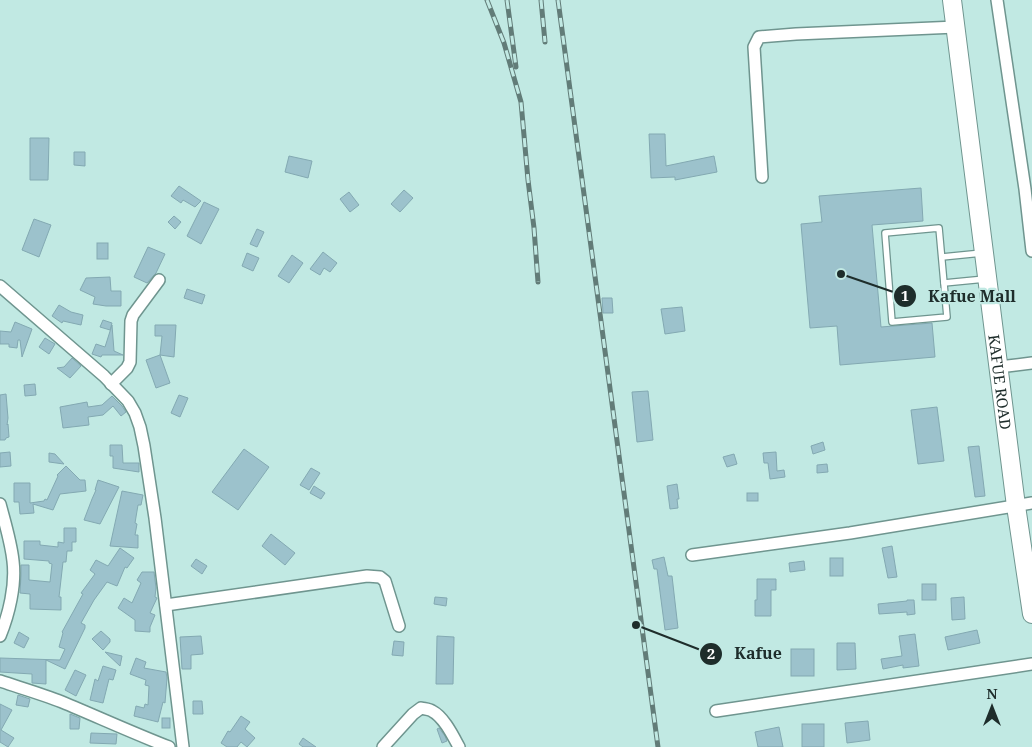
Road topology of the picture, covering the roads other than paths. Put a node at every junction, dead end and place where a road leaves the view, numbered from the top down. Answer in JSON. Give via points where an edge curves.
{"nodes":[{"id":1,"x":952,"y":0,"type":"edge"},
{"id":2,"x":997,"y":0,"type":"edge"},
{"id":3,"x":956,"y":27,"type":"junction"},
{"id":4,"x":762,"y":177,"type":"dead end"},
{"id":5,"x":1029,"y":189,"type":"edge"},
{"id":6,"x":1032,"y":251,"type":"edge"},
{"id":7,"x":984,"y":253,"type":"junction"},
{"id":8,"x":942,"y":257,"type":"junction"},
{"id":9,"x":987,"y":279,"type":"junction"},
{"id":10,"x":159,"y":280,"type":"dead end"},
{"id":11,"x":944,"y":283,"type":"junction"},
{"id":12,"x":1,"y":290,"type":"edge"},
{"id":13,"x":1032,"y":363,"type":"edge"},
{"id":14,"x":999,"y":367,"type":"junction"},
{"id":15,"x":111,"y":384,"type":"junction"},
{"id":16,"x":0,"y":504,"type":"edge"},
{"id":17,"x":1024,"y":504,"type":"edge"},
{"id":18,"x":692,"y":556,"type":"dead end"},
{"id":19,"x":166,"y":605,"type":"junction"},
{"id":20,"x":1032,"y":614,"type":"edge"},
{"id":21,"x":399,"y":626,"type":"dead end"},
{"id":22,"x":0,"y":636,"type":"edge"},
{"id":23,"x":1032,"y":664,"type":"edge"},
{"id":24,"x":0,"y":682,"type":"edge"},
{"id":25,"x":716,"y":711,"type":"dead end"},
{"id":26,"x":170,"y":747,"type":"edge"},
{"id":27,"x":183,"y":747,"type":"edge"},
{"id":28,"x":383,"y":747,"type":"edge"},
{"id":29,"x":458,"y":747,"type":"edge"}],
"edges":[{"from":1,"to":3,"type":"highway","name":"KAFUE ROAD"},
{"from":2,"to":5,"type":"street"},
{"from":3,"to":4,"type":"street","via":[[759,38],[754,47]]},
{"from":3,"to":7,"type":"highway","name":"KAFUE ROAD"},
{"from":5,"to":6,"type":"street"},
{"from":7,"to":8,"type":"lane"},
{"from":7,"to":9,"type":"highway","name":"KAFUE ROAD"},
{"from":8,"to":11,"type":"lane"},
{"from":8,"to":11,"type":"lane","via":[[940,228],[885,233],[892,322],[947,317]]},
{"from":9,"to":11,"type":"lane"},
{"from":9,"to":14,"type":"highway","name":"KAFUE ROAD"},
{"from":10,"to":15,"type":"street","via":[[133,315],[130,362]]},
{"from":12,"to":15,"type":"street","via":[[52,330]]},
{"from":13,"to":14,"type":"street"},
{"from":14,"to":17,"type":"highway","name":"KAFUE ROAD"},
{"from":15,"to":19,"type":"street","via":[[128,401],[140,427]]},
{"from":16,"to":22,"type":"street","via":[[13,563],[10,604]]},
{"from":17,"to":18,"type":"street"},
{"from":17,"to":20,"type":"highway","name":"KAFUE ROAD"},
{"from":19,"to":21,"type":"street","via":[[368,576],[380,577],[385,581]]},
{"from":19,"to":27,"type":"street"},
{"from":23,"to":25,"type":"street"},
{"from":24,"to":26,"type":"street","via":[[61,701]]},
{"from":28,"to":29,"type":"street","via":[[421,708],[435,712],[442,719]]}]}
